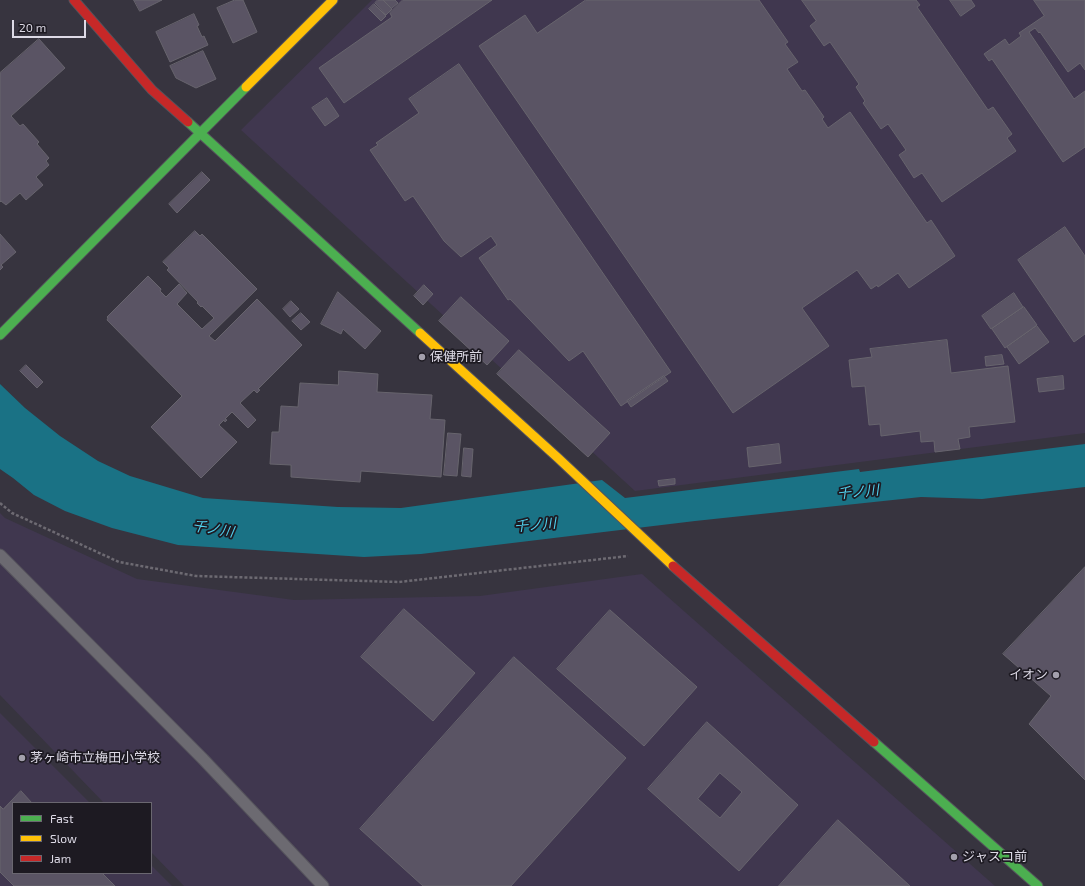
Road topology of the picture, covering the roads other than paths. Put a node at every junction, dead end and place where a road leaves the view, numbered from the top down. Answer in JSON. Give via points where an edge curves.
{"nodes":[{"id":1,"x":74,"y":0,"type":"edge"},
{"id":2,"x":333,"y":0,"type":"edge"},
{"id":3,"x":200,"y":134,"type":"junction"},
{"id":4,"x":0,"y":335,"type":"edge"},
{"id":5,"x":0,"y":555,"type":"edge"},
{"id":6,"x":323,"y":886,"type":"edge"},
{"id":7,"x":1038,"y":886,"type":"edge"}],
"edges":[{"from":1,"to":3,"type":"street","via":[[152,90]]},
{"from":2,"to":3,"type":"street"},
{"from":3,"to":4,"type":"street"},
{"from":3,"to":7,"type":"street","via":[[558,458],[659,553]]},
{"from":5,"to":6,"type":"lane","via":[[203,759]]}]}
